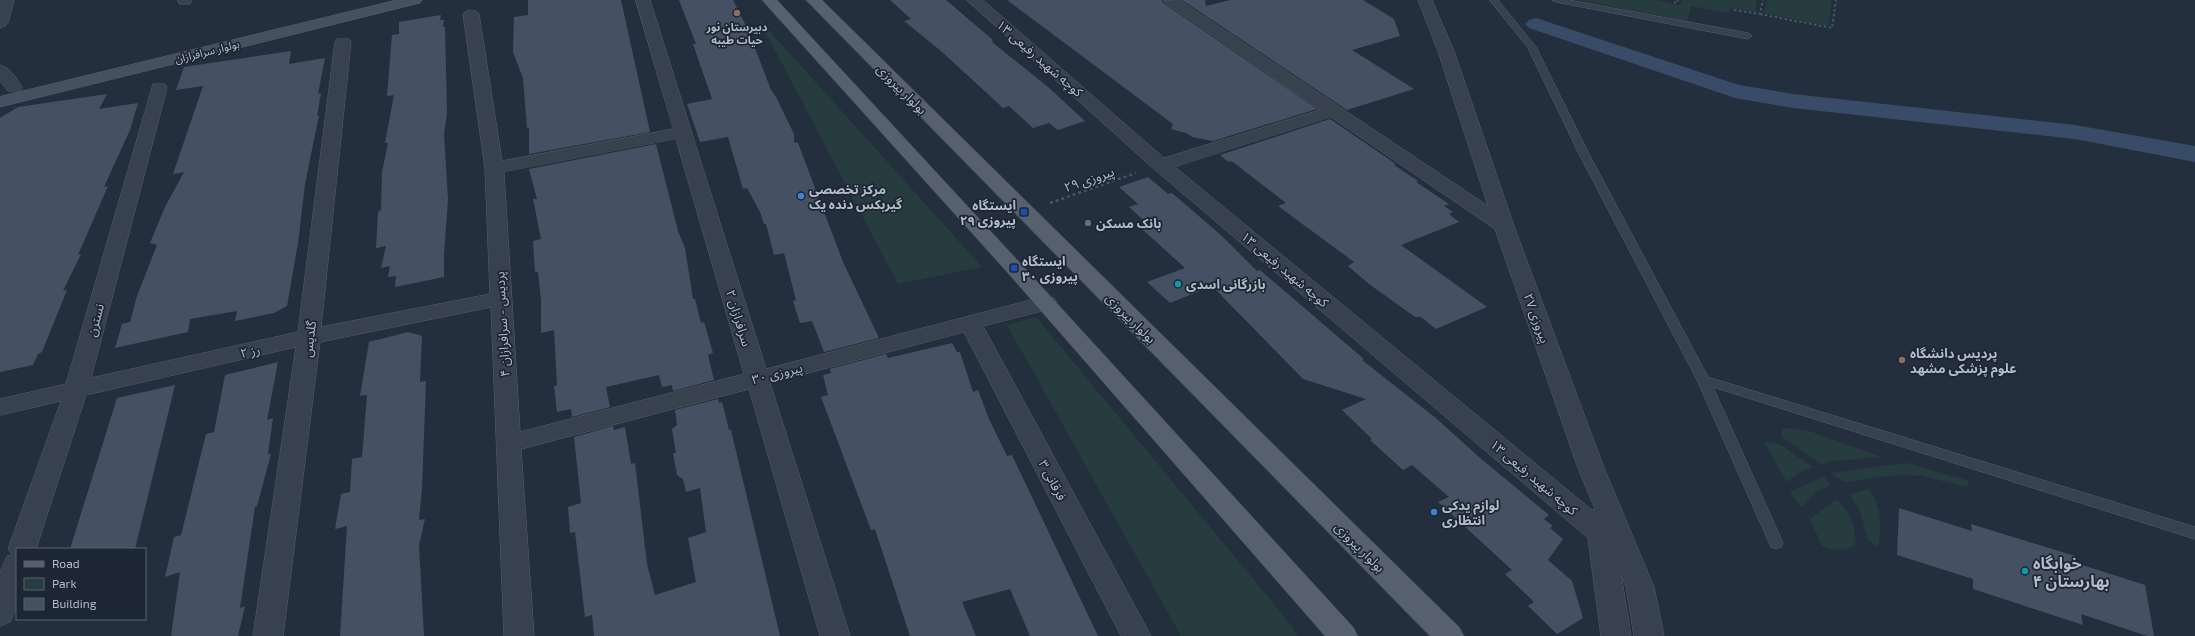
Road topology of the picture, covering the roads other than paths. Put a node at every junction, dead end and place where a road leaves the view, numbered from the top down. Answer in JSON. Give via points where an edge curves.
{"nodes":[{"id":1,"x":7,"y":0,"type":"edge"},
{"id":2,"x":367,"y":0,"type":"edge"},
{"id":3,"x":415,"y":0,"type":"edge"},
{"id":4,"x":643,"y":0,"type":"edge"},
{"id":5,"x":769,"y":0,"type":"edge"},
{"id":6,"x":813,"y":0,"type":"edge"},
{"id":7,"x":974,"y":0,"type":"edge"},
{"id":8,"x":1425,"y":0,"type":"edge"},
{"id":9,"x":1494,"y":0,"type":"edge"},
{"id":10,"x":1556,"y":0,"type":"edge"},
{"id":11,"x":1170,"y":1,"type":"dead end"},
{"id":12,"x":471,"y":14,"type":"dead end"},
{"id":13,"x":0,"y":23,"type":"edge"},
{"id":14,"x":1748,"y":36,"type":"dead end"},
{"id":15,"x":343,"y":42,"type":"dead end"},
{"id":16,"x":0,"y":70,"type":"edge"},
{"id":17,"x":7,"y":88,"type":"edge"},
{"id":18,"x":159,"y":88,"type":"dead end"},
{"id":19,"x":0,"y":102,"type":"edge"},
{"id":20,"x":1333,"y":110,"type":"junction"},
{"id":21,"x":683,"y":132,"type":"junction"},
{"id":22,"x":1161,"y":165,"type":"junction"},
{"id":23,"x":494,"y":168,"type":"junction"},
{"id":24,"x":1504,"y":226,"type":"junction"},
{"id":25,"x":501,"y":298,"type":"junction"},
{"id":26,"x":1046,"y":303,"type":"junction"},
{"id":27,"x":971,"y":324,"type":"junction"},
{"id":28,"x":309,"y":337,"type":"junction"},
{"id":29,"x":757,"y":379,"type":"junction"},
{"id":30,"x":1703,"y":380,"type":"junction"},
{"id":31,"x":76,"y":391,"type":"junction"},
{"id":32,"x":0,"y":407,"type":"edge"},
{"id":33,"x":508,"y":444,"type":"junction"},
{"id":34,"x":1591,"y":468,"type":"junction"},
{"id":35,"x":1601,"y":533,"type":"junction"},
{"id":36,"x":2195,"y":533,"type":"edge"},
{"id":37,"x":1776,"y":543,"type":"dead end"},
{"id":38,"x":22,"y":548,"type":"edge"},
{"id":39,"x":16,"y":567,"type":"edge"},
{"id":40,"x":0,"y":614,"type":"edge"},
{"id":41,"x":1329,"y":628,"type":"edge"},
{"id":42,"x":268,"y":636,"type":"edge"},
{"id":43,"x":519,"y":636,"type":"edge"},
{"id":44,"x":835,"y":636,"type":"edge"},
{"id":45,"x":1136,"y":636,"type":"edge"},
{"id":46,"x":1343,"y":636,"type":"edge"},
{"id":47,"x":1449,"y":636,"type":"edge"},
{"id":48,"x":1616,"y":636,"type":"edge"},
{"id":49,"x":1649,"y":636,"type":"edge"}],
"edges":[{"from":1,"to":13,"type":"street"},
{"from":2,"to":17,"type":"main road","name":"بولوار سرافرازان"},
{"from":3,"to":19,"type":"main road","name":"بولوار سرافرازان"},
{"from":4,"to":21,"type":"street","name":"سرافرازان ۲"},
{"from":5,"to":26,"type":"main road"},
{"from":6,"to":47,"type":"main road","name":"بولوار پیروزی"},
{"from":7,"to":22,"type":"street","name":"کوچه شهید رفیعی ۱۳"},
{"from":8,"to":24,"type":"street","name":"پیروزی ۲۷","via":[[1446,51]]},
{"from":9,"to":30,"type":"lane","via":[[1532,47],[1584,154]]},
{"from":10,"to":14,"type":"lane"},
{"from":11,"to":20,"type":"street"},
{"from":12,"to":23,"type":"street","name":"پردیس - سرافرازان ۴"},
{"from":15,"to":28,"type":"street","name":"گلدیس"},
{"from":16,"to":17,"type":"street"},
{"from":18,"to":31,"type":"street","name":"نسترن"},
{"from":20,"to":22,"type":"street"},
{"from":20,"to":24,"type":"street"},
{"from":21,"to":23,"type":"street"},
{"from":21,"to":29,"type":"street","name":"سرافرازان ۲"},
{"from":22,"to":35,"type":"street","name":"کوچه شهید رفیعی ۱۳"},
{"from":23,"to":25,"type":"street","name":"پردیس - سرافرازان ۴"},
{"from":24,"to":34,"type":"street","name":"پیروزی ۲۷"},
{"from":25,"to":28,"type":"street","name":"رز ۲"},
{"from":25,"to":33,"type":"street","name":"پردیس - سرافرازان ۴"},
{"from":26,"to":27,"type":"street","name":"پیروزی ۳۰"},
{"from":26,"to":41,"type":"main road"},
{"from":27,"to":29,"type":"street","name":"پیروزی ۳۰"},
{"from":27,"to":45,"type":"street","name":"فرقانی ۳"},
{"from":28,"to":31,"type":"street","name":"رز ۲"},
{"from":28,"to":42,"type":"street","name":"گلدیس"},
{"from":29,"to":33,"type":"street","name":"پیروزی ۳۰"},
{"from":29,"to":44,"type":"street","name":"سرافرازان ۲"},
{"from":30,"to":36,"type":"lane"},
{"from":30,"to":37,"type":"lane"},
{"from":31,"to":32,"type":"street","name":"رز ۲"},
{"from":31,"to":38,"type":"street","name":"نسترن"},
{"from":33,"to":43,"type":"street","name":"پردیس - سرافرازان ۴"},
{"from":34,"to":35,"type":"street"},
{"from":34,"to":49,"type":"street","name":"پیروزی ۲۷","via":[[1640,587]]},
{"from":35,"to":48,"type":"street"},
{"from":39,"to":40,"type":"street"},
{"from":41,"to":46,"type":"main road"}]}
